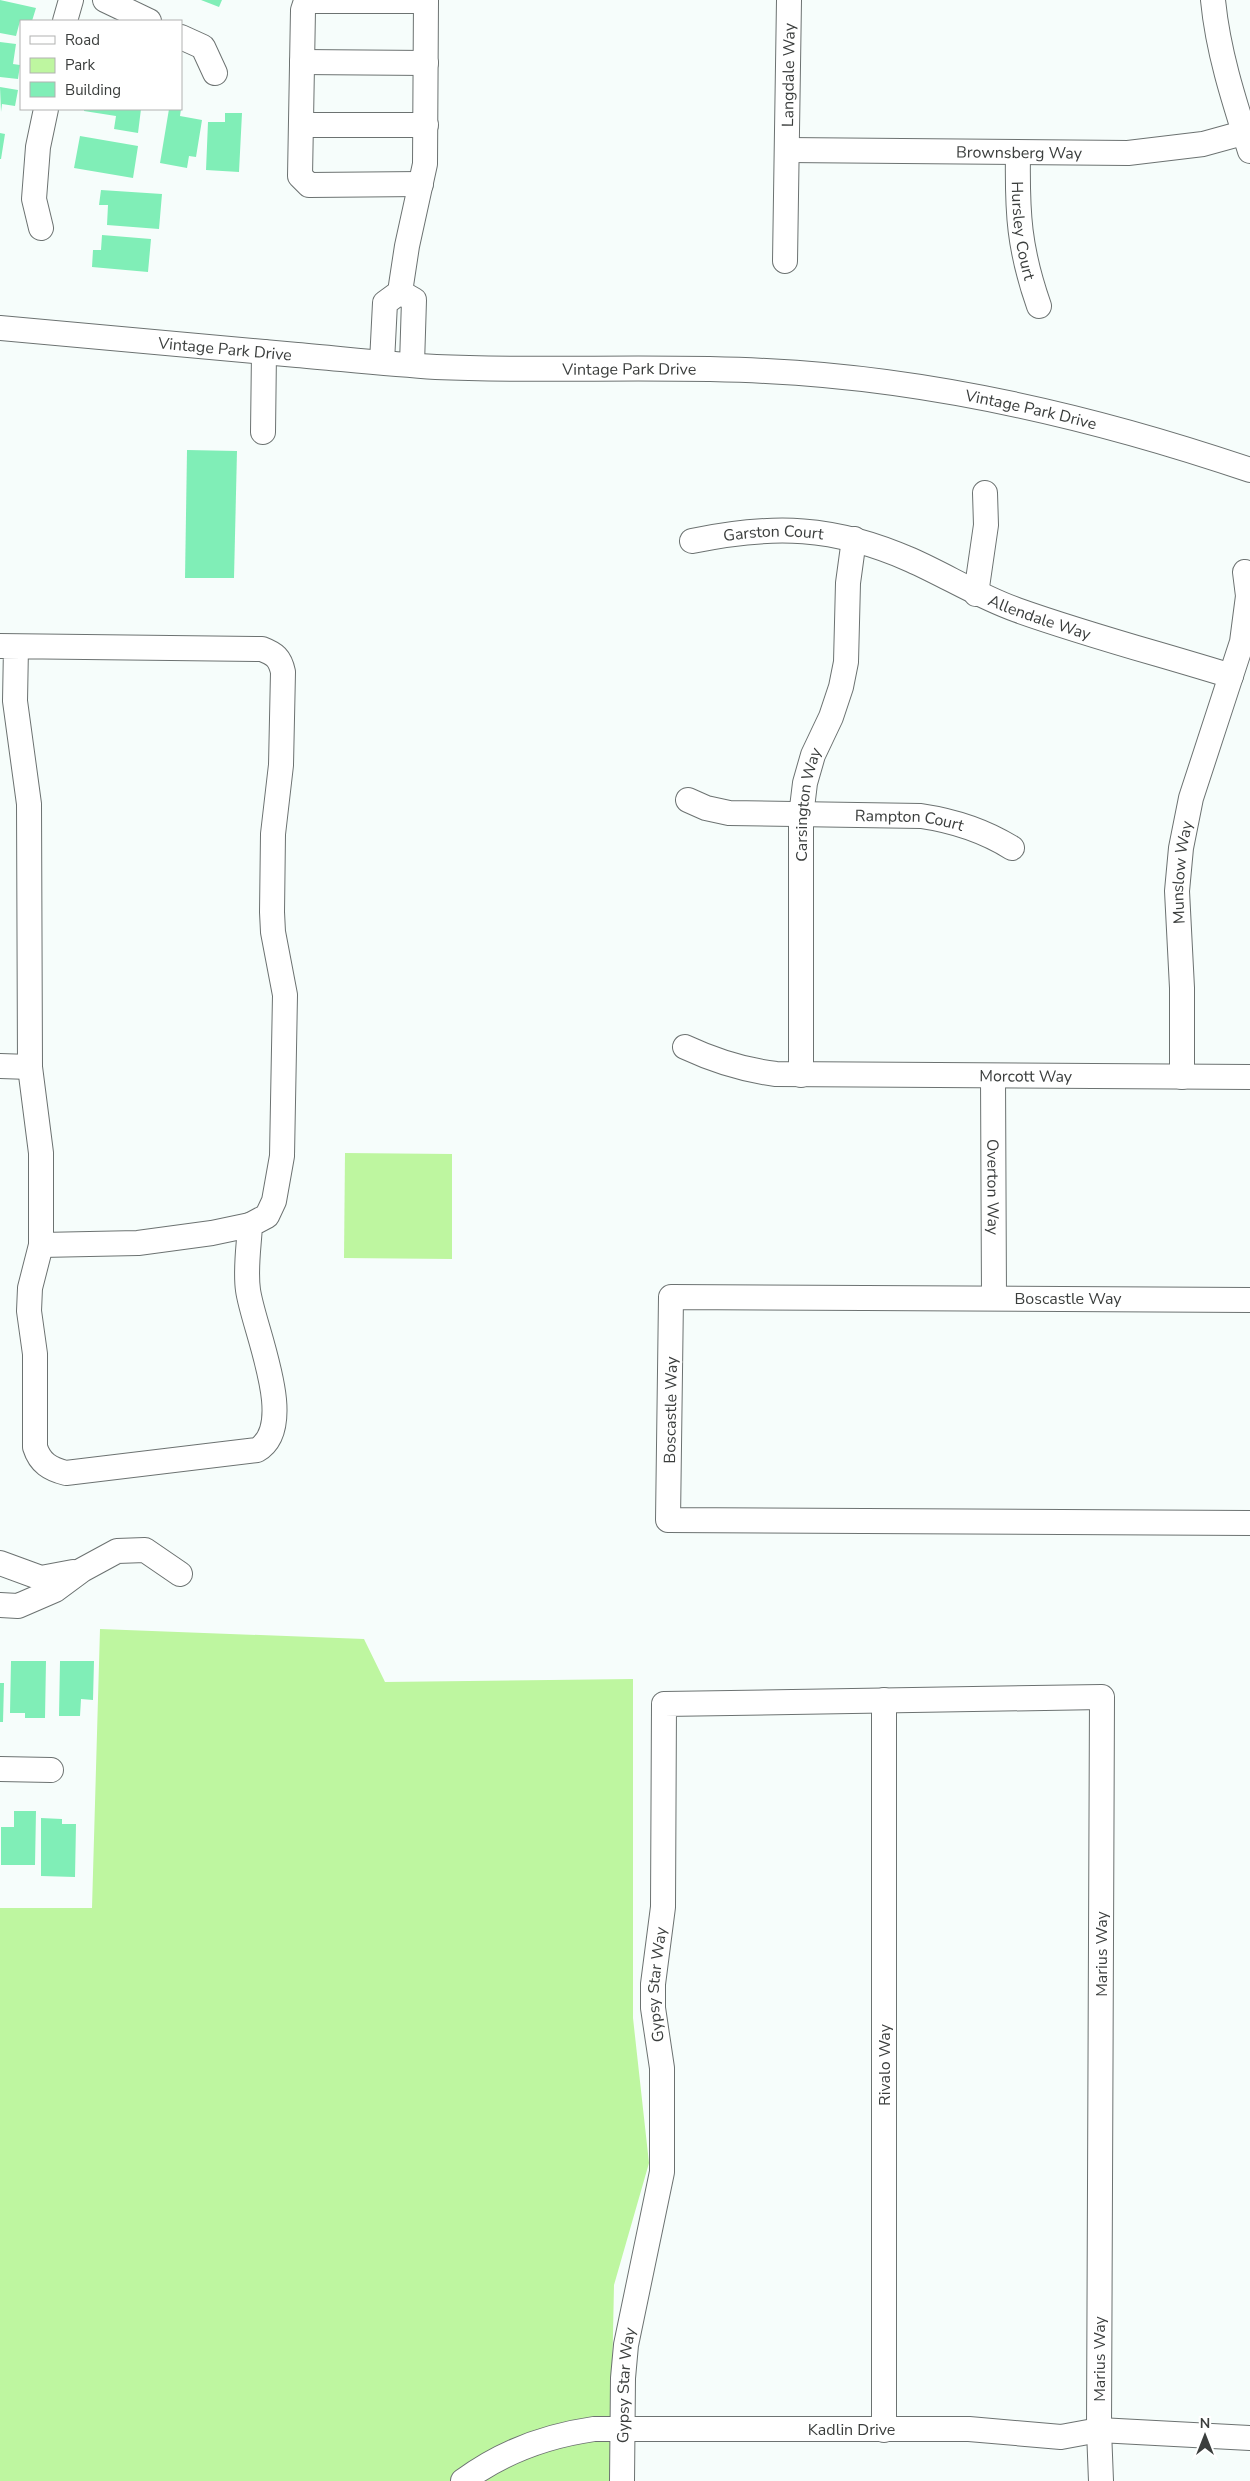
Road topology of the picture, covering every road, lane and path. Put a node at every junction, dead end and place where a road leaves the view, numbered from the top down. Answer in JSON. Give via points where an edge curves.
{"nodes":[{"id":1,"x":71,"y":0,"type":"edge"},
{"id":2,"x":105,"y":0,"type":"edge"},
{"id":3,"x":426,"y":0,"type":"edge"},
{"id":4,"x":789,"y":0,"type":"edge"},
{"id":5,"x":1213,"y":0,"type":"edge"},
{"id":6,"x":65,"y":20,"type":"edge"},
{"id":7,"x":147,"y":20,"type":"edge"},
{"id":8,"x":182,"y":37,"type":"edge"},
{"id":9,"x":302,"y":62,"type":"junction"},
{"id":10,"x":426,"y":63,"type":"junction"},
{"id":11,"x":215,"y":73,"type":"dead end"},
{"id":12,"x":46,"y":110,"type":"edge"},
{"id":13,"x":302,"y":125,"type":"junction"},
{"id":14,"x":426,"y":125,"type":"junction"},
{"id":15,"x":1248,"y":138,"type":"edge"},
{"id":16,"x":787,"y":150,"type":"junction"},
{"id":17,"x":1018,"y":153,"type":"junction"},
{"id":18,"x":421,"y":184,"type":"junction"},
{"id":19,"x":41,"y":228,"type":"dead end"},
{"id":20,"x":785,"y":261,"type":"dead end"},
{"id":21,"x":400,"y":292,"type":"junction"},
{"id":22,"x":1039,"y":306,"type":"dead end"},
{"id":23,"x":0,"y":328,"type":"edge"},
{"id":24,"x":264,"y":352,"type":"junction"},
{"id":25,"x":382,"y":362,"type":"junction"},
{"id":26,"x":412,"y":364,"type":"junction"},
{"id":27,"x":263,"y":432,"type":"dead end"},
{"id":28,"x":1250,"y":470,"type":"edge"},
{"id":29,"x":985,"y":493,"type":"dead end"},
{"id":30,"x":854,"y":539,"type":"junction"},
{"id":31,"x":692,"y":540,"type":"dead end"},
{"id":32,"x":1245,"y":572,"type":"dead end"},
{"id":33,"x":976,"y":594,"type":"junction"},
{"id":34,"x":8,"y":646,"type":"edge"},
{"id":35,"x":1231,"y":676,"type":"junction"},
{"id":36,"x":688,"y":800,"type":"dead end"},
{"id":37,"x":801,"y":816,"type":"junction"},
{"id":38,"x":1012,"y":848,"type":"dead end"},
{"id":39,"x":685,"y":1048,"type":"dead end"},
{"id":40,"x":0,"y":1066,"type":"edge"},
{"id":41,"x":30,"y":1067,"type":"junction"},
{"id":42,"x":801,"y":1075,"type":"junction"},
{"id":43,"x":993,"y":1076,"type":"junction"},
{"id":44,"x":1182,"y":1076,"type":"junction"},
{"id":45,"x":1250,"y":1077,"type":"edge"},
{"id":46,"x":250,"y":1225,"type":"junction"},
{"id":47,"x":41,"y":1245,"type":"junction"},
{"id":48,"x":994,"y":1298,"type":"junction"},
{"id":49,"x":1250,"y":1300,"type":"edge"},
{"id":50,"x":1250,"y":1523,"type":"edge"},
{"id":51,"x":0,"y":1563,"type":"edge"},
{"id":52,"x":82,"y":1570,"type":"junction"},
{"id":53,"x":180,"y":1574,"type":"dead end"},
{"id":54,"x":0,"y":1605,"type":"edge"},
{"id":55,"x":884,"y":1700,"type":"junction"},
{"id":56,"x":0,"y":1770,"type":"edge"},
{"id":57,"x":51,"y":1770,"type":"dead end"},
{"id":58,"x":622,"y":2428,"type":"junction"},
{"id":59,"x":884,"y":2430,"type":"junction"},
{"id":60,"x":1099,"y":2430,"type":"junction"},
{"id":61,"x":1250,"y":2438,"type":"edge"},
{"id":62,"x":463,"y":2481,"type":"edge"},
{"id":63,"x":622,"y":2481,"type":"edge"},
{"id":64,"x":1101,"y":2481,"type":"edge"}],
"edges":[{"from":1,"to":6,"type":"street"},
{"from":2,"to":7,"type":"street"},
{"from":3,"to":9,"type":"street","via":[[310,1],[304,4],[303,10]]},
{"from":3,"to":10,"type":"street"},
{"from":4,"to":16,"type":"street","name":"Langdale Way"},
{"from":5,"to":15,"type":"street","via":[[1216,35],[1224,68]]},
{"from":8,"to":11,"type":"street","via":[[203,47]]},
{"from":9,"to":10,"type":"street"},
{"from":9,"to":13,"type":"street"},
{"from":10,"to":14,"type":"street"},
{"from":12,"to":19,"type":"street","via":[[38,147],[34,198]]},
{"from":13,"to":14,"type":"street"},
{"from":13,"to":18,"type":"street","via":[[300,176],[309,185]]},
{"from":14,"to":18,"type":"street"},
{"from":15,"to":17,"type":"street","name":"Brownsberg Way","via":[[1128,154]]},
{"from":16,"to":17,"type":"street","name":"Brownsberg Way"},
{"from":16,"to":20,"type":"street","name":"Langdale Way"},
{"from":17,"to":22,"type":"street","name":"Hursley Court","via":[[1020,241]]},
{"from":18,"to":21,"type":"street"},
{"from":21,"to":25,"type":"street","via":[[385,303]]},
{"from":21,"to":26,"type":"street","via":[[414,300]]},
{"from":23,"to":24,"type":"street","name":"Vintage Park Drive"},
{"from":24,"to":25,"type":"street","name":"Vintage Park Drive"},
{"from":24,"to":27,"type":"street"},
{"from":25,"to":26,"type":"street","name":"Vintage Park Drive"},
{"from":26,"to":28,"type":"street","name":"Vintage Park Drive","via":[[504,370],[677,367],[863,380],[955,393],[1046,411],[1137,434]]},
{"from":29,"to":33,"type":"street","via":[[986,525]]},
{"from":30,"to":31,"type":"street","name":"Garston Court","via":[[770,529]]},
{"from":30,"to":33,"type":"street","name":"Allendale Way","via":[[913,561]]},
{"from":30,"to":37,"type":"street","name":"Carsington Way","via":[[848,583],[846,662],[831,717],[813,755]]},
{"from":32,"to":35,"type":"street","name":"Munslow Way","via":[[1248,596],[1246,622]]},
{"from":33,"to":35,"type":"street","name":"Allendale Way"},
{"from":34,"to":41,"type":"street","via":[[29,804]]},
{"from":34,"to":46,"type":"street","via":[[262,649],[274,653],[281,661],[281,765],[273,834],[272,912],[285,995],[282,1156],[274,1201],[267,1216]]},
{"from":35,"to":44,"type":"street","name":"Munslow Way","via":[[1191,798],[1181,848],[1177,892]]},
{"from":36,"to":37,"type":"street","name":"Rampton Court","via":[[729,813]]},
{"from":37,"to":38,"type":"street","name":"Rampton Court","via":[[922,816],[950,820],[980,830]]},
{"from":37,"to":42,"type":"street","name":"Carsington Way"},
{"from":39,"to":42,"type":"street","name":"Morcott Way","via":[[745,1070]]},
{"from":40,"to":41,"type":"street"},
{"from":41,"to":47,"type":"street","via":[[41,1153]]},
{"from":42,"to":43,"type":"street","name":"Morcott Way"},
{"from":43,"to":44,"type":"street","name":"Morcott Way"},
{"from":43,"to":48,"type":"street","name":"Overton Way"},
{"from":44,"to":45,"type":"street","name":"Morcott Way"},
{"from":46,"to":47,"type":"street","via":[[138,1243]]},
{"from":46,"to":47,"type":"street","via":[[248,1290],[276,1405],[271,1436],[263,1447],[250,1452],[66,1473],[44,1464],[35,1447],[35,1354],[29,1311],[30,1288]]},
{"from":48,"to":49,"type":"street","name":"Boscastle Way"},
{"from":48,"to":50,"type":"street","name":"Boscastle Way","via":[[671,1297],[668,1520]]},
{"from":51,"to":52,"type":"street","via":[[41,1578]]},
{"from":52,"to":53,"type":"street","via":[[117,1551],[145,1550]]},
{"from":52,"to":54,"type":"street","via":[[55,1590],[18,1606]]},
{"from":55,"to":58,"type":"street","name":"Gypsy Star Way","via":[[664,1704],[663,1907],[653,1984],[662,2076],[662,2172],[626,2345]]},
{"from":55,"to":59,"type":"street","name":"Rivalo Way"},
{"from":55,"to":60,"type":"street","name":"Marius Way","via":[[1102,1697]]},
{"from":56,"to":57,"type":"street"},
{"from":58,"to":59,"type":"street","name":"Kadlin Drive"},
{"from":58,"to":62,"type":"street","name":"Kadlin Drive","via":[[594,2429],[541,2440],[504,2455]]},
{"from":58,"to":63,"type":"street","name":"Gypsy Star Way"},
{"from":59,"to":60,"type":"street","name":"Kadlin Drive","via":[[970,2429],[1061,2437]]},
{"from":60,"to":61,"type":"street","name":"Kadlin Drive"},
{"from":60,"to":64,"type":"street"}]}
